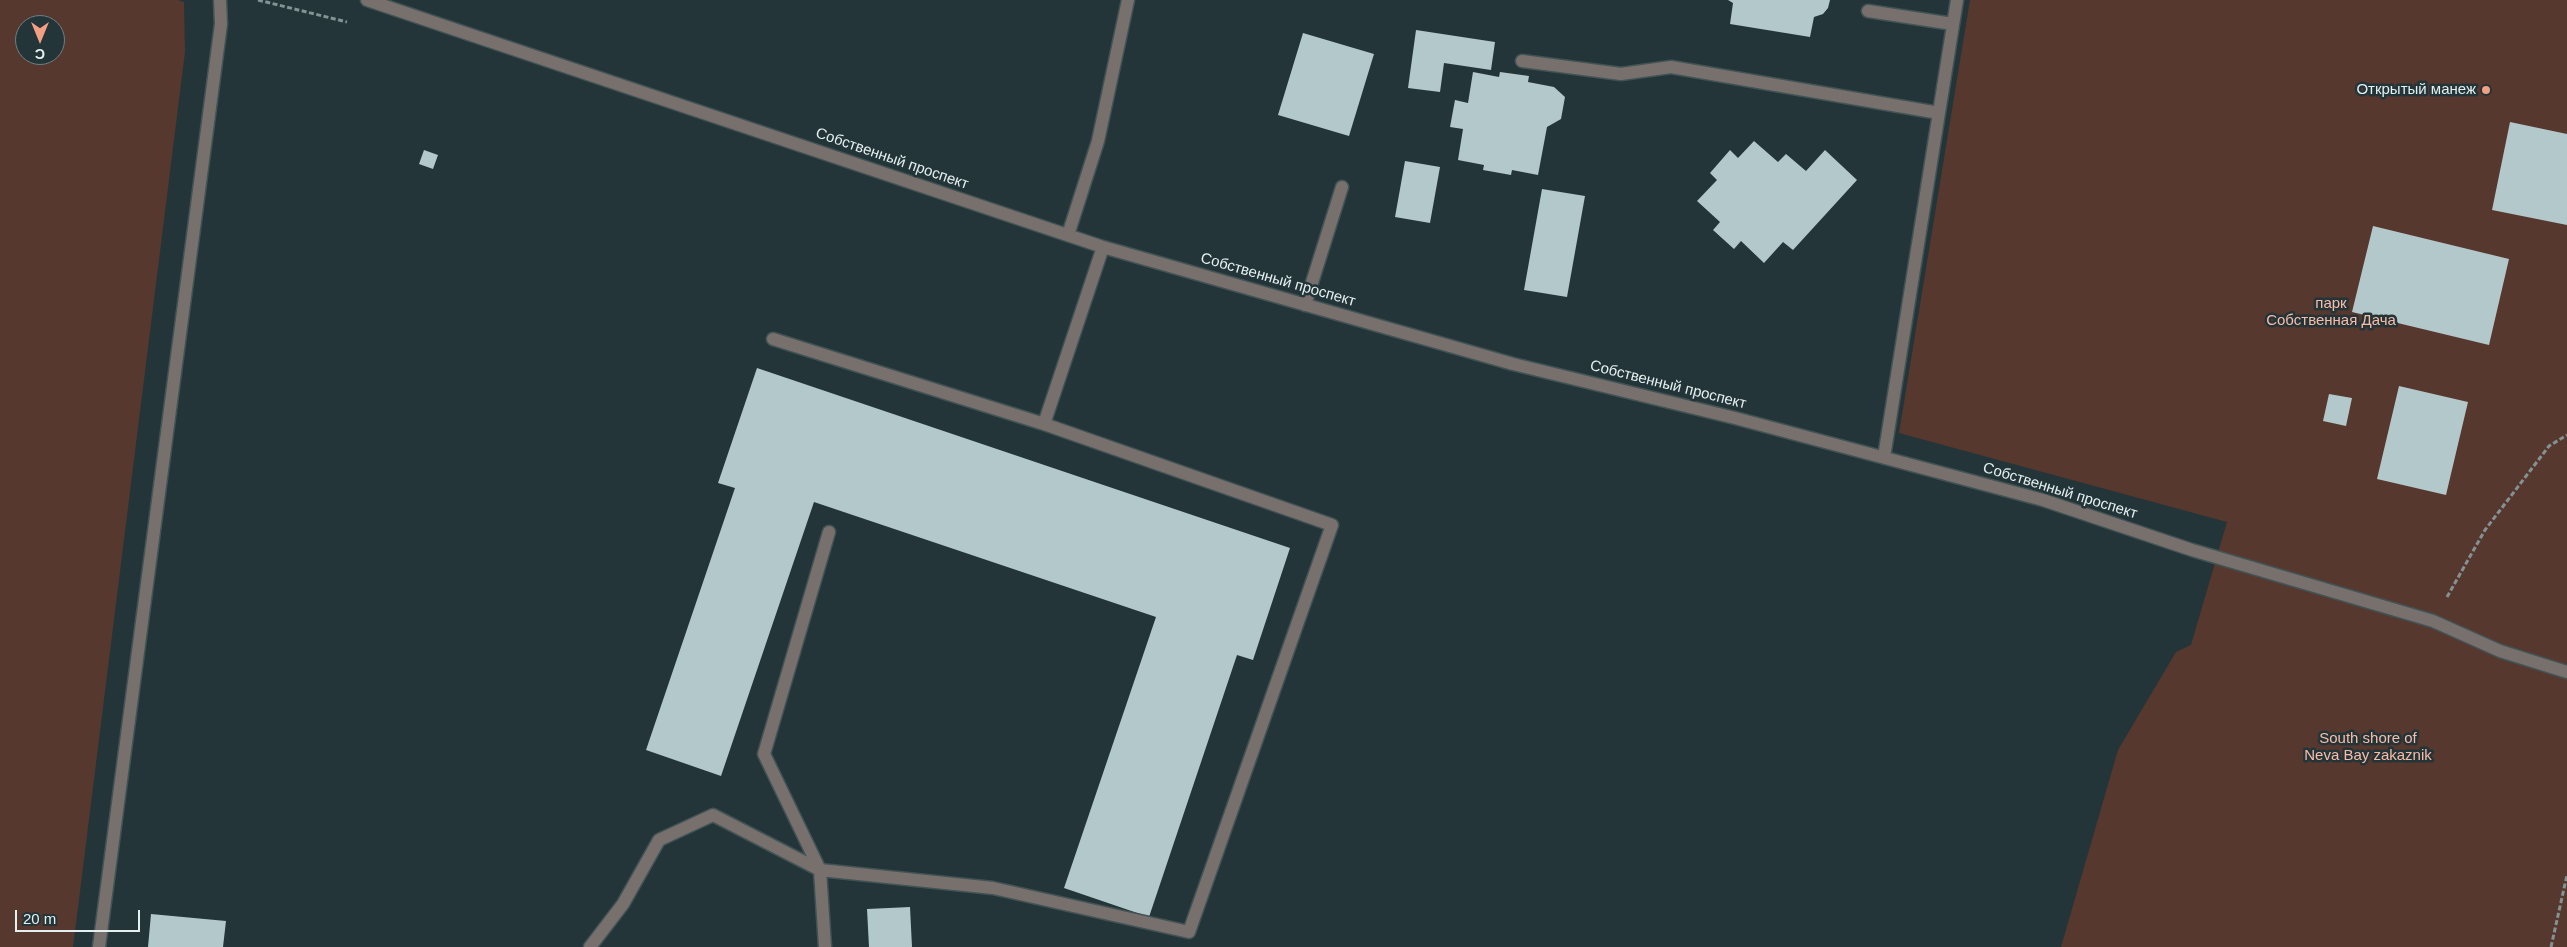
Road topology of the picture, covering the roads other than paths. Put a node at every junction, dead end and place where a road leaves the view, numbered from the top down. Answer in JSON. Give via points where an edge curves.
{"nodes":[{"id":1,"x":220,"y":0,"type":"edge"},
{"id":2,"x":367,"y":0,"type":"edge"},
{"id":3,"x":1128,"y":0,"type":"edge"},
{"id":4,"x":1957,"y":0,"type":"edge"},
{"id":5,"x":1868,"y":11,"type":"dead end"},
{"id":6,"x":1953,"y":24,"type":"junction"},
{"id":7,"x":1522,"y":61,"type":"dead end"},
{"id":8,"x":1939,"y":113,"type":"junction"},
{"id":9,"x":1342,"y":187,"type":"dead end"},
{"id":10,"x":1068,"y":235,"type":"junction"},
{"id":11,"x":1103,"y":247,"type":"junction"},
{"id":12,"x":1305,"y":305,"type":"junction"},
{"id":13,"x":774,"y":338,"type":"dead end"},
{"id":14,"x":1044,"y":424,"type":"junction"},
{"id":15,"x":1884,"y":457,"type":"junction"},
{"id":16,"x":830,"y":532,"type":"dead end"},
{"id":17,"x":2567,"y":672,"type":"edge"},
{"id":18,"x":820,"y":870,"type":"junction"},
{"id":19,"x":99,"y":947,"type":"edge"},
{"id":20,"x":590,"y":947,"type":"edge"},
{"id":21,"x":825,"y":947,"type":"edge"}],
"edges":[{"from":1,"to":19,"type":"street","via":[[218,44]]},
{"from":2,"to":10,"type":"street","name":"Собственный проспект"},
{"from":3,"to":10,"type":"street","via":[[1098,141]]},
{"from":4,"to":6,"type":"street"},
{"from":5,"to":6,"type":"street"},
{"from":6,"to":8,"type":"street"},
{"from":7,"to":8,"type":"street","via":[[1621,74],[1671,67]]},
{"from":8,"to":15,"type":"street"},
{"from":9,"to":12,"type":"street"},
{"from":10,"to":11,"type":"street","name":"Собственный проспект"},
{"from":11,"to":12,"type":"street","name":"Собственный проспект"},
{"from":11,"to":14,"type":"street"},
{"from":12,"to":15,"type":"street","name":"Собственный проспект","via":[[1514,364]]},
{"from":13,"to":14,"type":"street"},
{"from":14,"to":18,"type":"street","via":[[1332,525],[1189,932],[993,888]]},
{"from":15,"to":17,"type":"street","name":"Собственный проспект","via":[[2043,500],[2192,550],[2433,622],[2500,651]]},
{"from":16,"to":18,"type":"street","via":[[764,754]]},
{"from":18,"to":20,"type":"street","via":[[713,815],[659,840],[623,904]]},
{"from":18,"to":21,"type":"street"}]}
